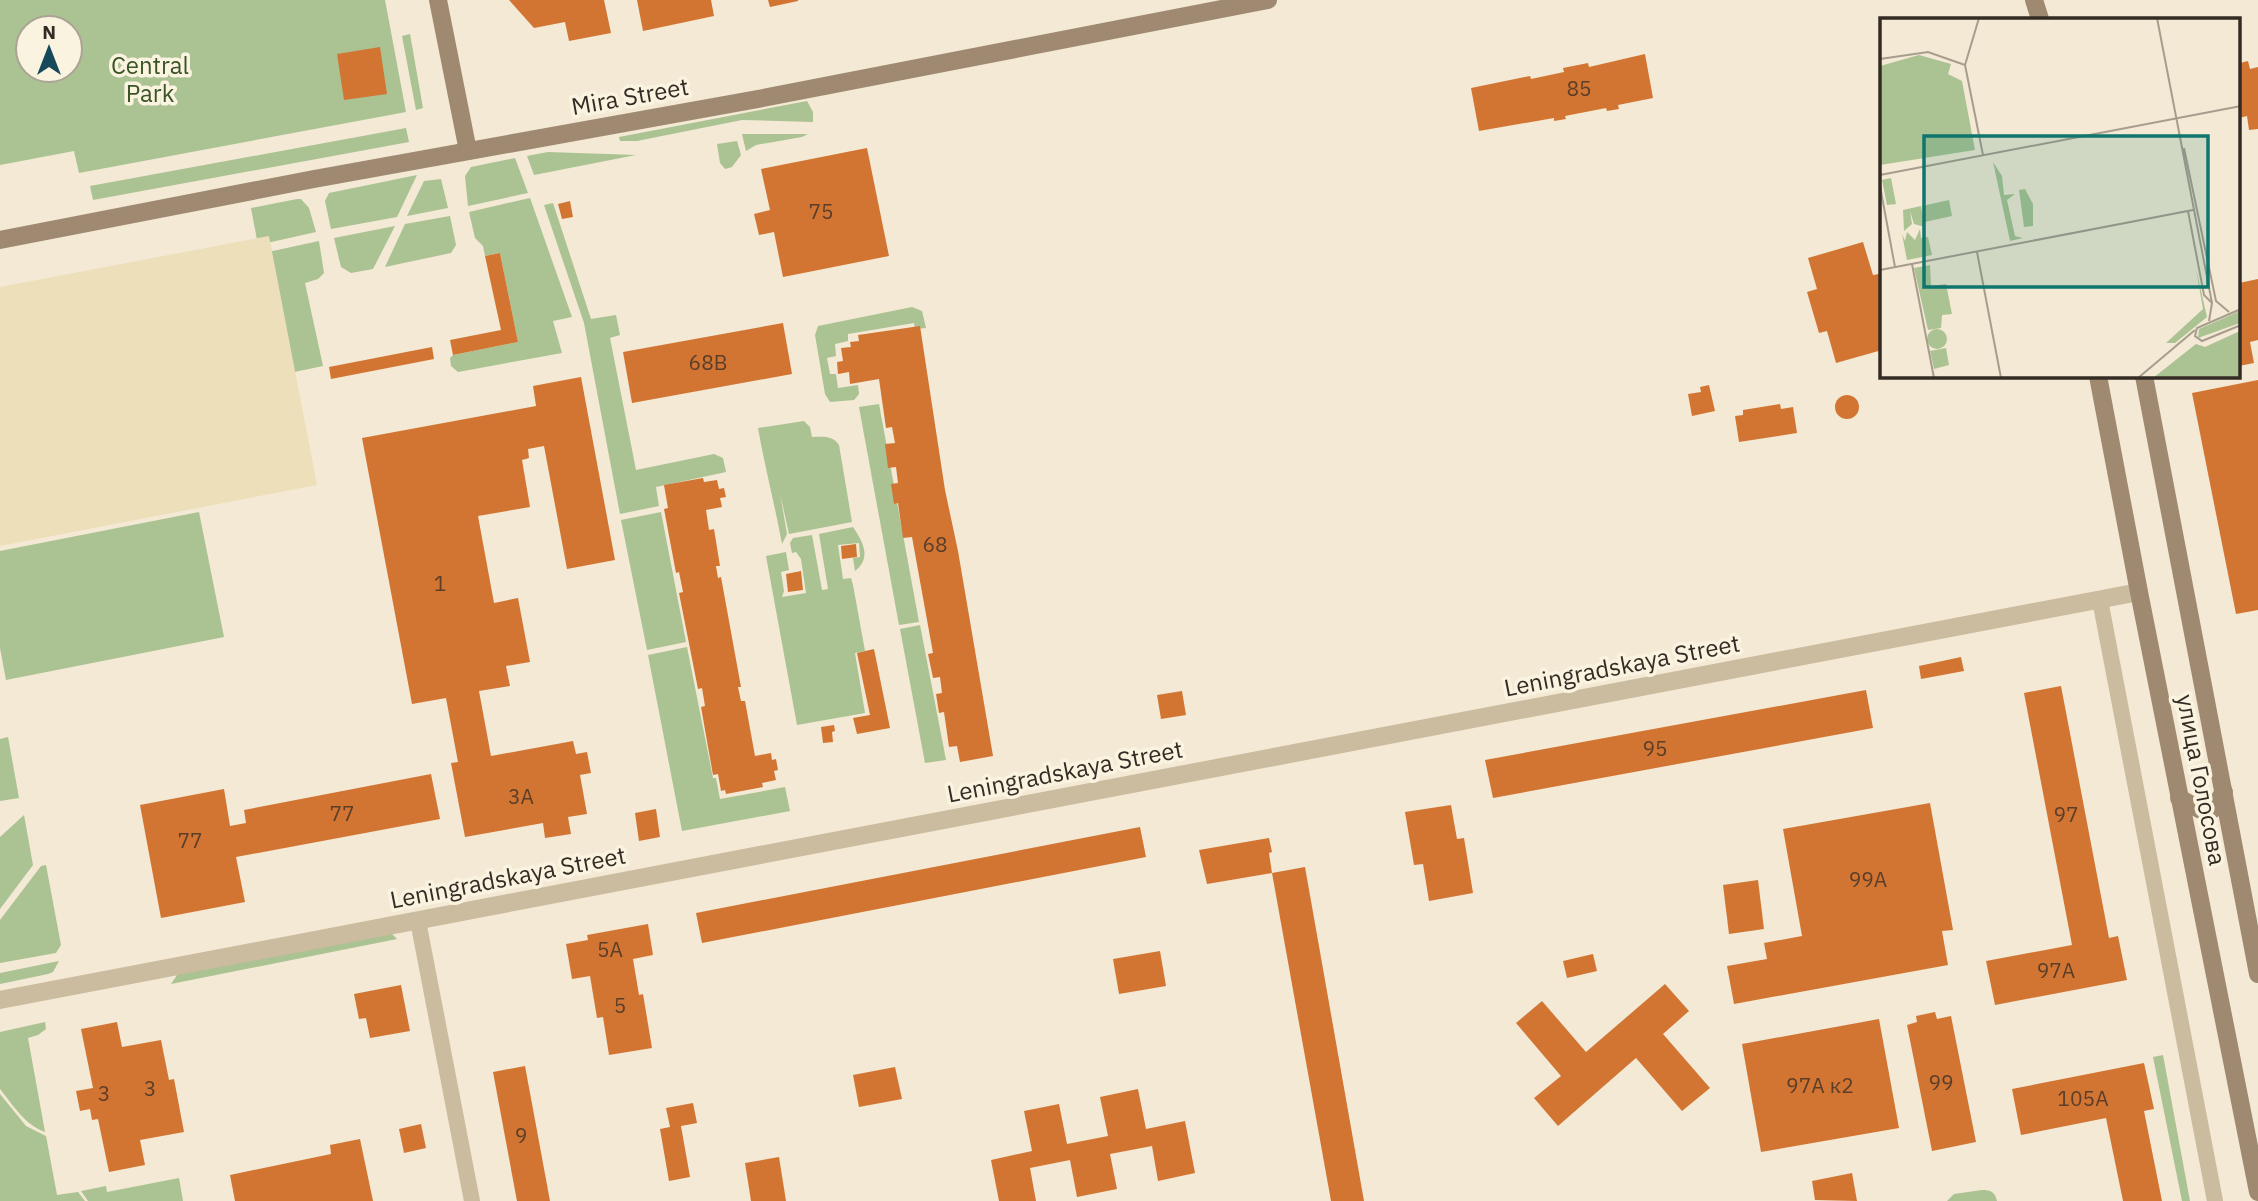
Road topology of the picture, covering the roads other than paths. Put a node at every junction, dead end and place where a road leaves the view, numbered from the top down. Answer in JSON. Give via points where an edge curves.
{"nodes":[{"id":1,"x":438,"y":0,"type":"edge"},
{"id":2,"x":1268,"y":0,"type":"edge"},
{"id":3,"x":2028,"y":0,"type":"edge"},
{"id":4,"x":2034,"y":0,"type":"edge"},
{"id":5,"x":2032,"y":18,"type":"edge"},
{"id":6,"x":2040,"y":18,"type":"edge"},
{"id":7,"x":468,"y":151,"type":"junction"},
{"id":8,"x":0,"y":240,"type":"edge"},
{"id":9,"x":2098,"y":378,"type":"edge"},
{"id":10,"x":2144,"y":378,"type":"edge"},
{"id":11,"x":2139,"y":592,"type":"junction"},
{"id":12,"x":2100,"y":600,"type":"junction"},
{"id":13,"x":2224,"y":793,"type":"junction"},
{"id":14,"x":2179,"y":798,"type":"junction"},
{"id":15,"x":418,"y":921,"type":"junction"},
{"id":16,"x":2258,"y":974,"type":"edge"},
{"id":17,"x":0,"y":1000,"type":"edge"},
{"id":18,"x":2258,"y":1192,"type":"edge"},
{"id":19,"x":472,"y":1201,"type":"edge"},
{"id":20,"x":2215,"y":1201,"type":"edge"}],
"edges":[{"from":1,"to":7,"type":"main road"},
{"from":2,"to":7,"type":"main road","name":"Mira Street"},
{"from":3,"to":5,"type":"main road"},
{"from":4,"to":6,"type":"main road"},
{"from":7,"to":8,"type":"main road","name":"Mira Street"},
{"from":9,"to":11,"type":"main road","name":"улица Голосова"},
{"from":10,"to":13,"type":"main road","name":"улица Голосова"},
{"from":11,"to":12,"type":"street","name":"Leningradskaya Street"},
{"from":11,"to":14,"type":"main road","name":"улица Голосова"},
{"from":12,"to":15,"type":"street","name":"Leningradskaya Street"},
{"from":12,"to":20,"type":"street"},
{"from":13,"to":14,"type":"main road","via":[[2213,809],[2201,810]]},
{"from":13,"to":16,"type":"main road","name":"улица Голосова"},
{"from":14,"to":18,"type":"main road","name":"улица Голосова"},
{"from":15,"to":17,"type":"street","name":"Leningradskaya Street"},
{"from":15,"to":19,"type":"street"}]}
